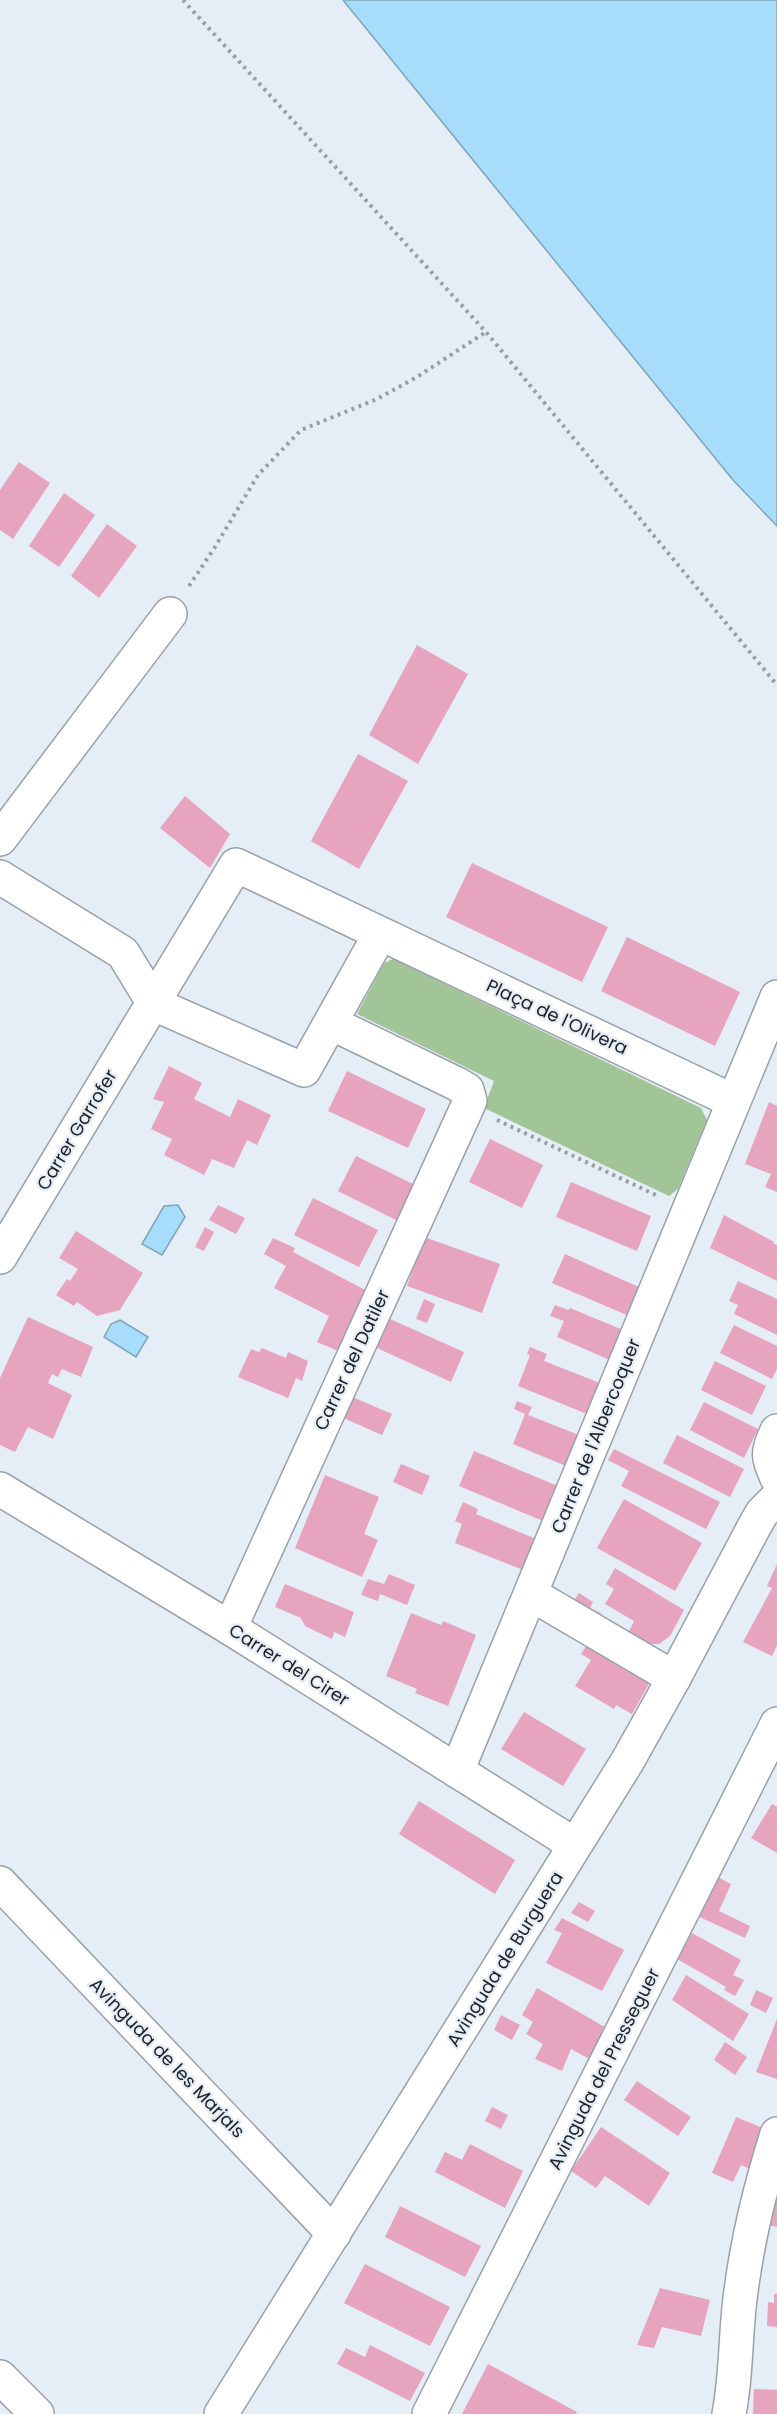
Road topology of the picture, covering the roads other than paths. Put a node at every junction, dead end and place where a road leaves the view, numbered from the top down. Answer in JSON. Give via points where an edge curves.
{"nodes":[{"id":1,"x":170,"y":614,"type":"road end"},
{"id":2,"x":0,"y":839,"type":"edge"},
{"id":3,"x":0,"y":877,"type":"edge"},
{"id":4,"x":380,"y":934,"type":"junction"},
{"id":5,"x":777,"y":997,"type":"edge"},
{"id":6,"x":154,"y":1004,"type":"junction"},
{"id":7,"x":331,"y":1023,"type":"junction"},
{"id":8,"x":734,"y":1101,"type":"junction"},
{"id":9,"x":0,"y":1257,"type":"edge"},
{"id":10,"x":777,"y":1431,"type":"edge"},
{"id":11,"x":777,"y":1478,"type":"edge"},
{"id":12,"x":0,"y":1489,"type":"edge"},
{"id":13,"x":777,"y":1498,"type":"edge"},
{"id":14,"x":531,"y":1594,"type":"junction"},
{"id":15,"x":230,"y":1628,"type":"junction"},
{"id":16,"x":674,"y":1678,"type":"junction"},
{"id":17,"x":777,"y":1724,"type":"edge"},
{"id":18,"x":457,"y":1771,"type":"junction"},
{"id":19,"x":576,"y":1845,"type":"junction"},
{"id":20,"x":0,"y":1883,"type":"edge"},
{"id":21,"x":777,"y":2134,"type":"edge"},
{"id":22,"x":334,"y":2234,"type":"junction"},
{"id":23,"x":0,"y":2377,"type":"edge"},
{"id":24,"x":37,"y":2414,"type":"edge"},
{"id":25,"x":220,"y":2414,"type":"edge"},
{"id":26,"x":429,"y":2414,"type":"edge"},
{"id":27,"x":729,"y":2414,"type":"edge"}],
"edges":[{"from":1,"to":2,"type":"street"},
{"from":3,"to":6,"type":"street","via":[[123,953]]},
{"from":4,"to":6,"type":"street","name":"Plaça de l'Olivera","via":[[236,865]]},
{"from":4,"to":7,"type":"street"},
{"from":4,"to":8,"type":"street","name":"Plaça de l'Olivera"},
{"from":5,"to":8,"type":"street","name":"Carrer de l'Albercoquer"},
{"from":6,"to":7,"type":"street","via":[[304,1070]]},
{"from":6,"to":9,"type":"street","name":"Carrer Garrofer"},
{"from":7,"to":15,"type":"street","name":"Carrer del Datiler","via":[[467,1098]]},
{"from":8,"to":14,"type":"street","name":"Carrer de l'Albercoquer"},
{"from":10,"to":11,"type":"street","via":[[768,1456]]},
{"from":12,"to":15,"type":"street","name":"Carrer del Cirer"},
{"from":13,"to":16,"type":"street","name":"Avinguda de Burguera","via":[[762,1513]]},
{"from":14,"to":16,"type":"street"},
{"from":14,"to":18,"type":"street","name":"Carrer de l'Albercoquer"},
{"from":15,"to":18,"type":"street","name":"Carrer del Cirer"},
{"from":16,"to":19,"type":"street","name":"Avinguda de Burguera"},
{"from":17,"to":26,"type":"street","name":"Avinguda del Presseguer"},
{"from":18,"to":19,"type":"street","name":"Carrer del Cirer"},
{"from":19,"to":22,"type":"street","name":"Avinguda de Burguera"},
{"from":20,"to":22,"type":"street","name":"Avinguda de les Marjals"},
{"from":21,"to":27,"type":"street","via":[[755,2210],[744,2270]]},
{"from":22,"to":25,"type":"street","name":"Avinguda de Burguera"},
{"from":23,"to":24,"type":"street"}]}
